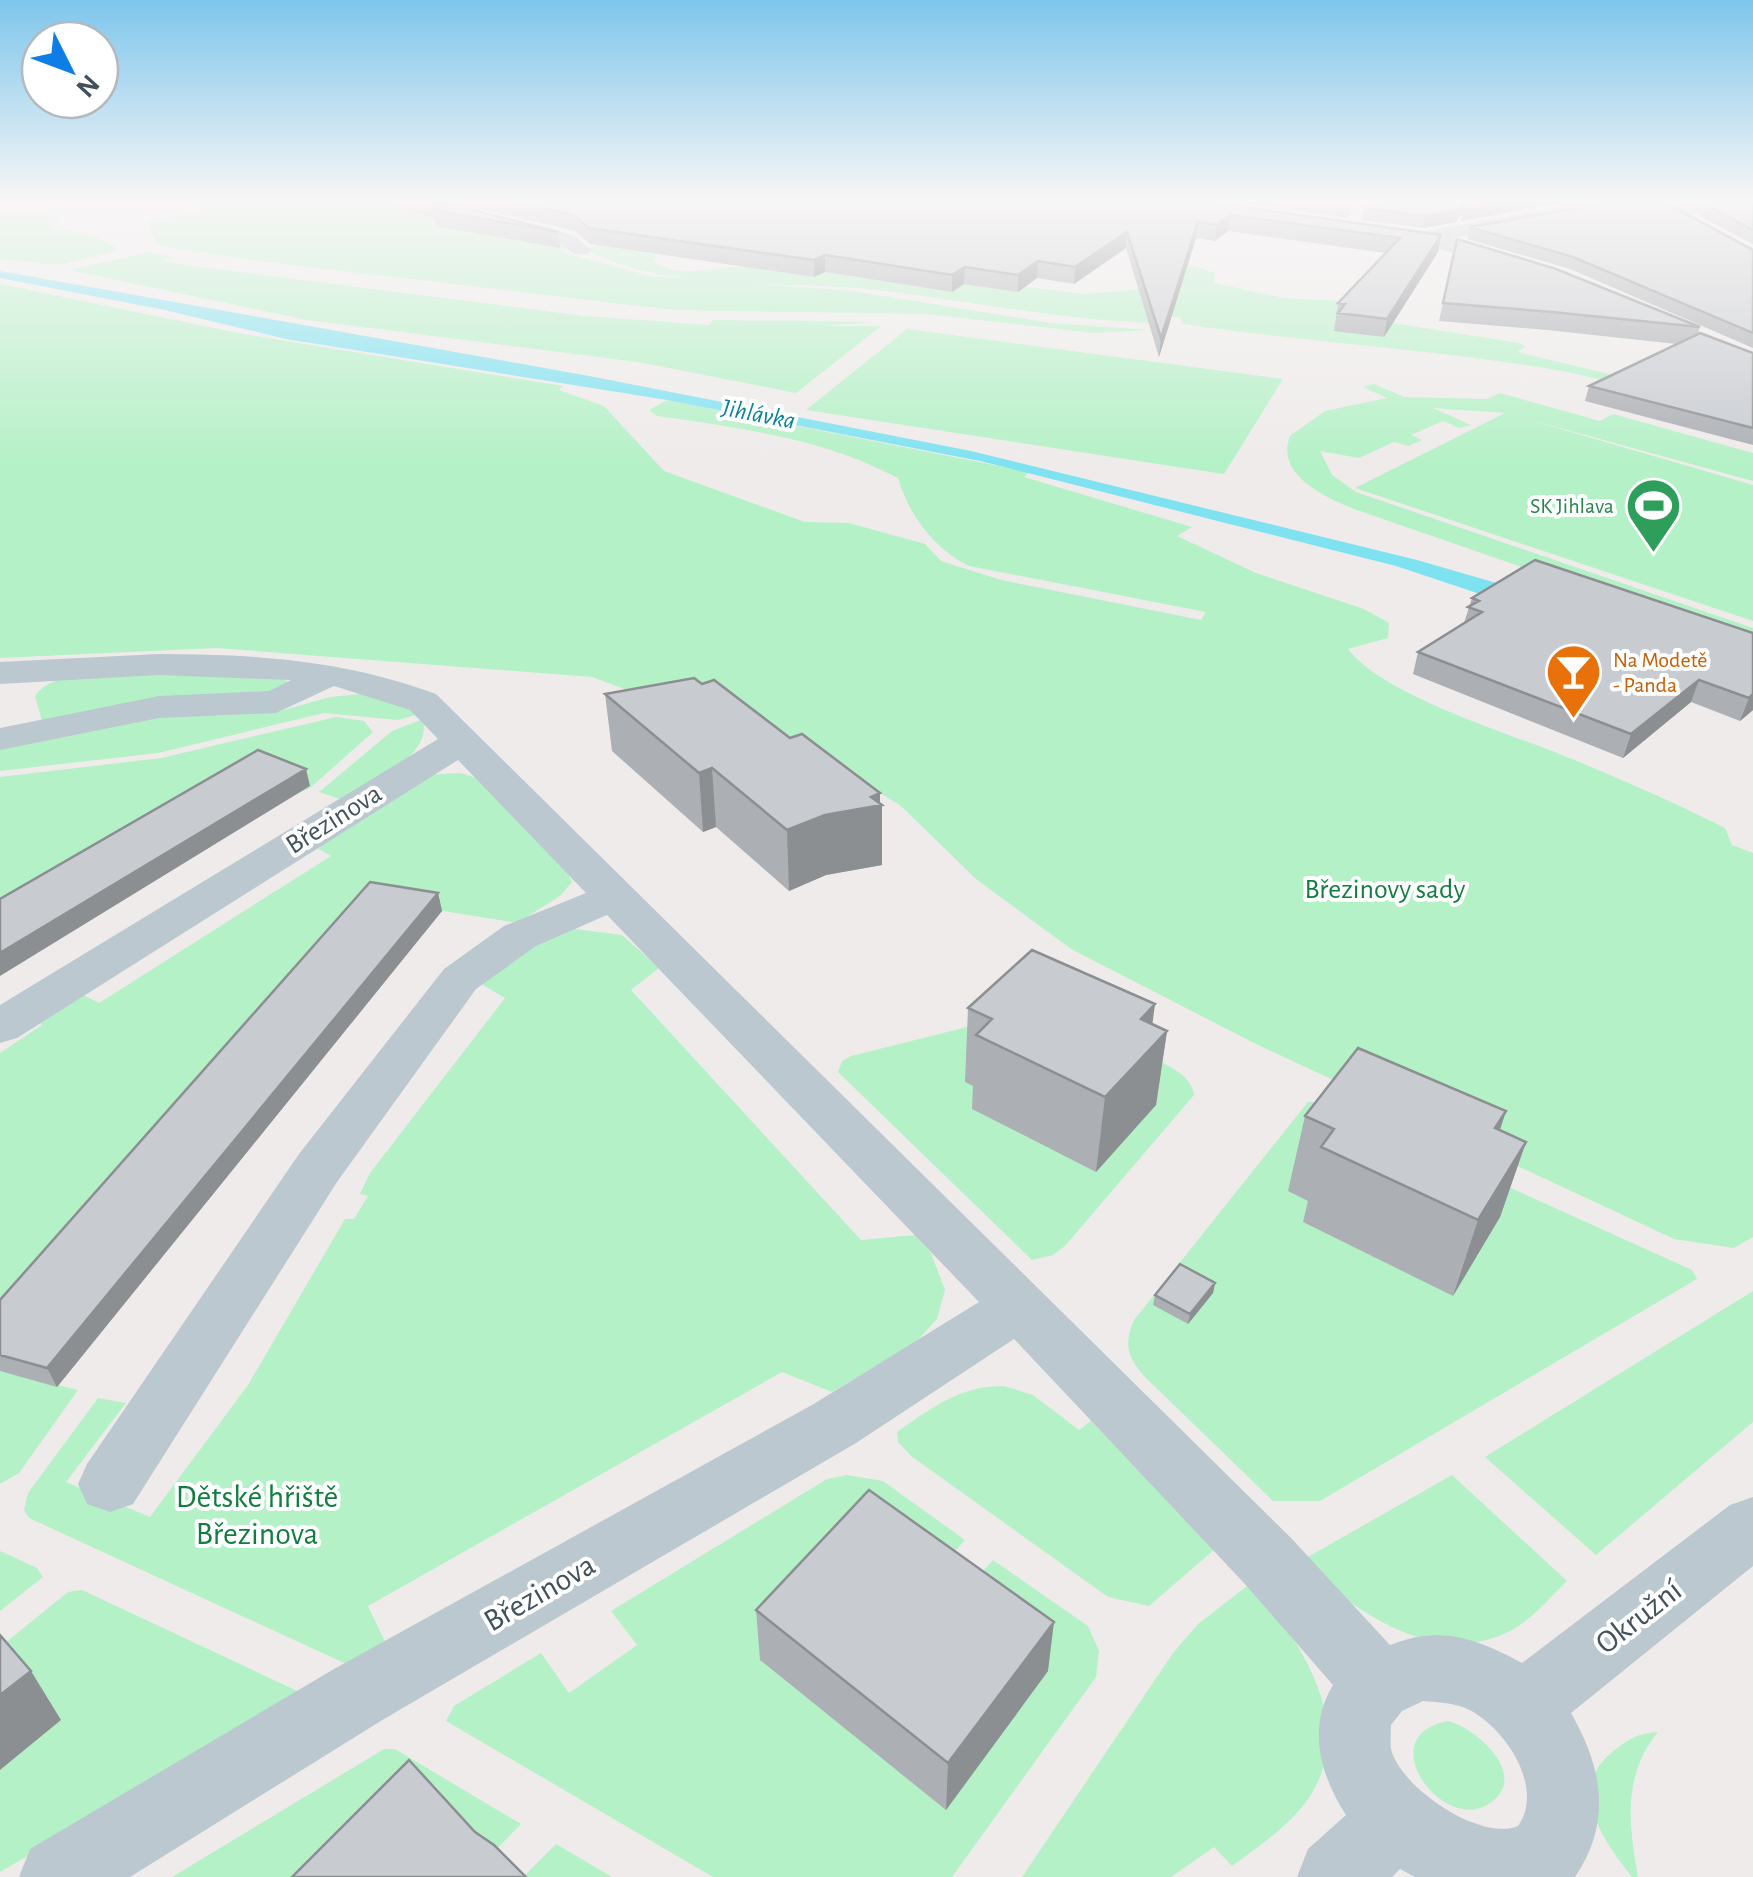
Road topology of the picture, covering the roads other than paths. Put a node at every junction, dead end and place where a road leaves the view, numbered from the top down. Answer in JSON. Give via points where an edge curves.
{"nodes":[{"id":1,"x":0,"y":673,"type":"edge"},
{"id":2,"x":328,"y":675,"type":"junction"},
{"id":3,"x":0,"y":739,"type":"edge"},
{"id":4,"x":464,"y":740,"type":"junction"},
{"id":5,"x":618,"y":895,"type":"junction"},
{"id":6,"x":0,"y":1027,"type":"edge"},
{"id":7,"x":1019,"y":1306,"type":"junction"},
{"id":8,"x":110,"y":1484,"type":"dead end"},
{"id":9,"x":1753,"y":1526,"type":"edge"},
{"id":10,"x":1378,"y":1684,"type":"junction"},
{"id":11,"x":1522,"y":1707,"type":"junction"},
{"id":12,"x":1362,"y":1852,"type":"edge"},
{"id":13,"x":1554,"y":1866,"type":"edge"},
{"id":14,"x":58,"y":1877,"type":"edge"}],
"edges":[{"from":1,"to":2,"type":"street","via":[[163,666]]},
{"from":2,"to":3,"type":"street","via":[[276,702],[130,711]]},
{"from":2,"to":4,"type":"street","via":[[409,695]]},
{"from":4,"to":5,"type":"street"},
{"from":4,"to":6,"type":"street","name":"Březinova"},
{"from":5,"to":7,"type":"street"},
{"from":5,"to":8,"type":"street","via":[[520,936],[460,979],[318,1168]]},
{"from":7,"to":10,"type":"street"},
{"from":7,"to":14,"type":"street","name":"Březinova","via":[[834,1424],[359,1694]]},
{"from":9,"to":11,"type":"street","name":"Okružní"},
{"from":10,"to":11,"type":"street","via":[[1410,1669],[1448,1668],[1487,1682]]},
{"from":10,"to":12,"type":"street","via":[[1354,1724],[1352,1751],[1368,1800]]},
{"from":11,"to":13,"type":"street","via":[[1544,1731],[1564,1781]]},
{"from":12,"to":13,"type":"street","via":[[1413,1850],[1468,1874]]}]}
